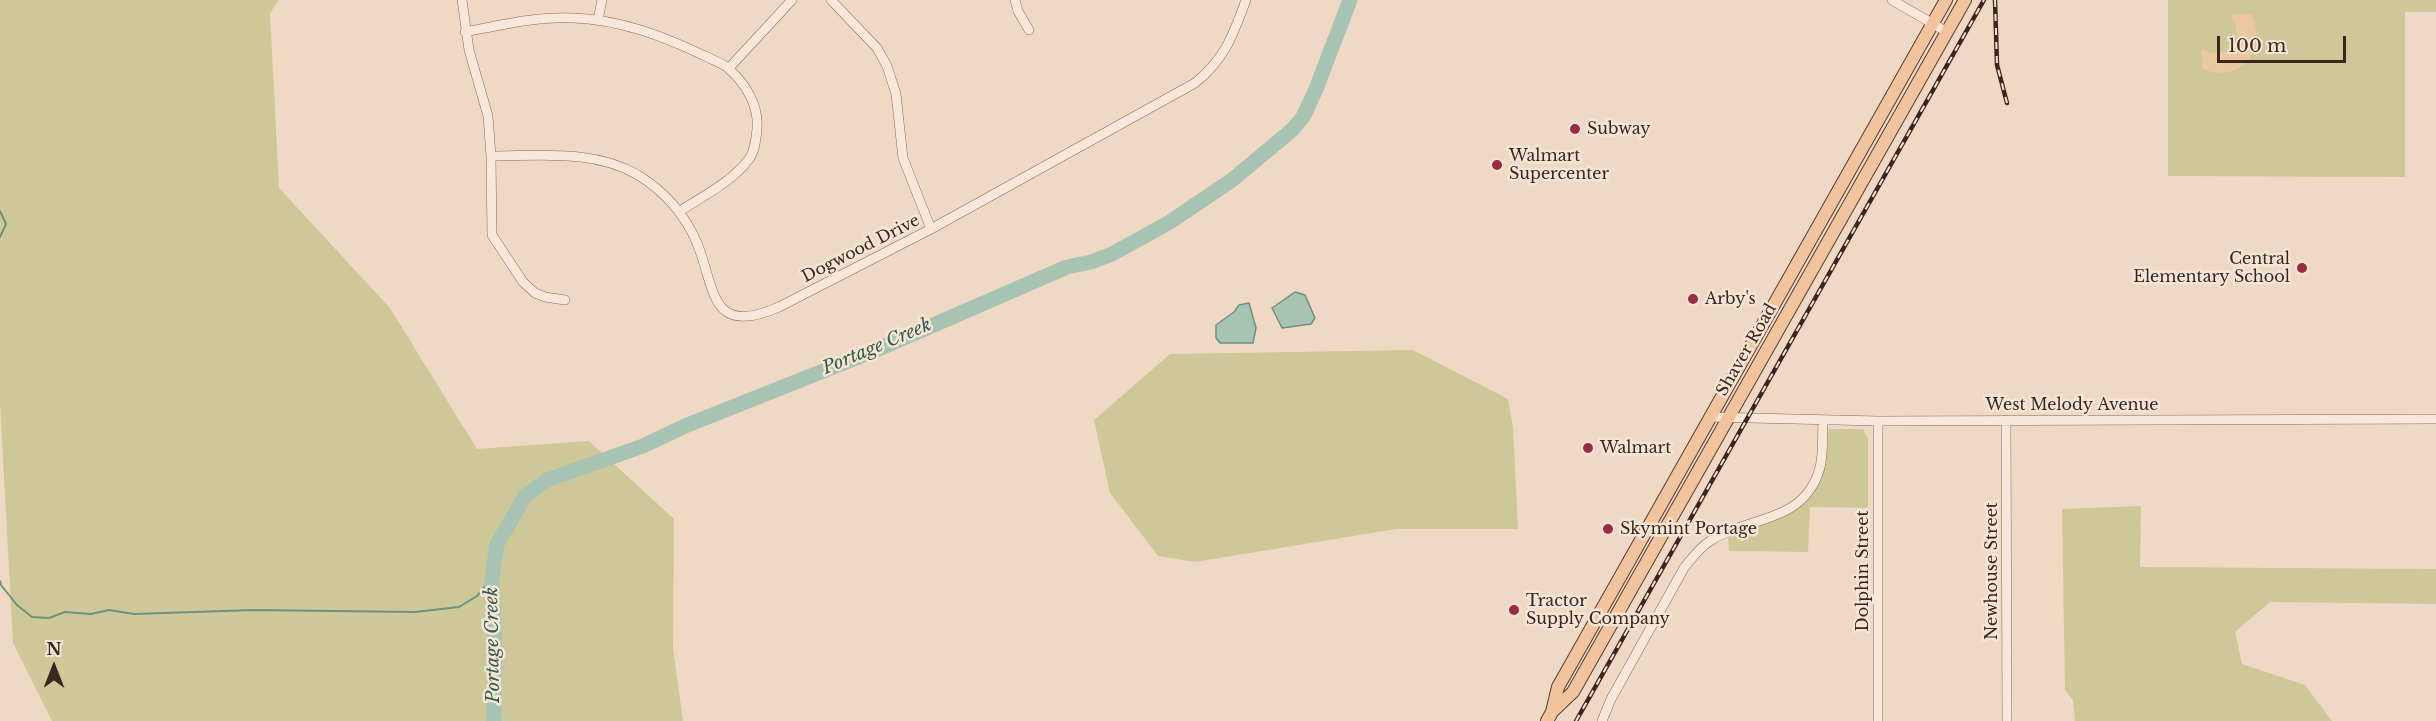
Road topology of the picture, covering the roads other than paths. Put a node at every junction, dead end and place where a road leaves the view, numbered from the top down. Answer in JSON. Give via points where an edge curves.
{"nodes":[{"id":1,"x":462,"y":0,"type":"edge"},
{"id":2,"x":602,"y":0,"type":"edge"},
{"id":3,"x":792,"y":0,"type":"edge"},
{"id":4,"x":831,"y":0,"type":"edge"},
{"id":5,"x":1015,"y":0,"type":"edge"},
{"id":6,"x":1246,"y":0,"type":"edge"},
{"id":7,"x":1892,"y":0,"type":"edge"},
{"id":8,"x":1946,"y":0,"type":"edge"},
{"id":9,"x":1965,"y":0,"type":"edge"},
{"id":10,"x":598,"y":20,"type":"junction"},
{"id":11,"x":1932,"y":23,"type":"junction"},
{"id":12,"x":1029,"y":30,"type":"dead end"},
{"id":13,"x":465,"y":32,"type":"junction"},
{"id":14,"x":1947,"y":32,"type":"junction"},
{"id":15,"x":729,"y":68,"type":"junction"},
{"id":16,"x":491,"y":156,"type":"junction"},
{"id":17,"x":680,"y":211,"type":"junction"},
{"id":18,"x":931,"y":230,"type":"junction"},
{"id":19,"x":565,"y":300,"type":"dead end"},
{"id":20,"x":1709,"y":417,"type":"junction"},
{"id":21,"x":1728,"y":418,"type":"junction"},
{"id":22,"x":2436,"y":419,"type":"edge"},
{"id":23,"x":1823,"y":420,"type":"junction"},
{"id":24,"x":2006,"y":420,"type":"junction"},
{"id":25,"x":1878,"y":421,"type":"junction"},
{"id":26,"x":1549,"y":717,"type":"edge"},
{"id":27,"x":1602,"y":721,"type":"edge"},
{"id":28,"x":1878,"y":721,"type":"edge"},
{"id":29,"x":2007,"y":721,"type":"edge"}],
"edges":[{"from":1,"to":13,"type":"street"},
{"from":2,"to":10,"type":"street"},
{"from":3,"to":15,"type":"street"},
{"from":4,"to":18,"type":"street","via":[[877,48],[887,66],[896,94],[903,158]]},
{"from":5,"to":12,"type":"street"},
{"from":6,"to":18,"type":"street","name":"Dogwood Drive","via":[[1221,58],[1195,83]]},
{"from":7,"to":11,"type":"street"},
{"from":8,"to":11,"type":"main road","name":"Shaver Road"},
{"from":9,"to":14,"type":"main road","name":"Shaver Road"},
{"from":10,"to":13,"type":"street","via":[[539,19]]},
{"from":10,"to":15,"type":"street","via":[[642,29]]},
{"from":11,"to":14,"type":"street"},
{"from":11,"to":20,"type":"main road","name":"Shaver Road"},
{"from":13,"to":16,"type":"street","via":[[488,116]]},
{"from":14,"to":21,"type":"main road","name":"Shaver Road"},
{"from":15,"to":17,"type":"street","via":[[751,96],[756,110],[756,141],[751,157],[730,178]]},
{"from":16,"to":17,"type":"street","name":"Dogwood Drive","via":[[580,156],[612,162],[652,185]]},
{"from":16,"to":19,"type":"street","via":[[492,234],[496,243],[535,293]]},
{"from":17,"to":18,"type":"street","name":"Dogwood Drive","via":[[697,242],[715,300],[730,315],[742,317],[779,307]]},
{"from":20,"to":21,"type":"street","name":"West Melody Avenue"},
{"from":20,"to":26,"type":"main road","name":"Shaver Road","via":[[1558,687]]},
{"from":21,"to":23,"type":"street","name":"West Melody Avenue"},
{"from":21,"to":26,"type":"main road","name":"Shaver Road","via":[[1573,692]]},
{"from":22,"to":24,"type":"street","name":"West Melody Avenue"},
{"from":23,"to":25,"type":"street","name":"West Melody Avenue"},
{"from":23,"to":27,"type":"street","via":[[1819,473],[1807,494],[1788,511],[1725,534],[1700,549],[1684,568]]},
{"from":24,"to":25,"type":"street","name":"West Melody Avenue"},
{"from":24,"to":29,"type":"street","name":"Newhouse Street"},
{"from":25,"to":28,"type":"street","name":"Dolphin Street"}]}
